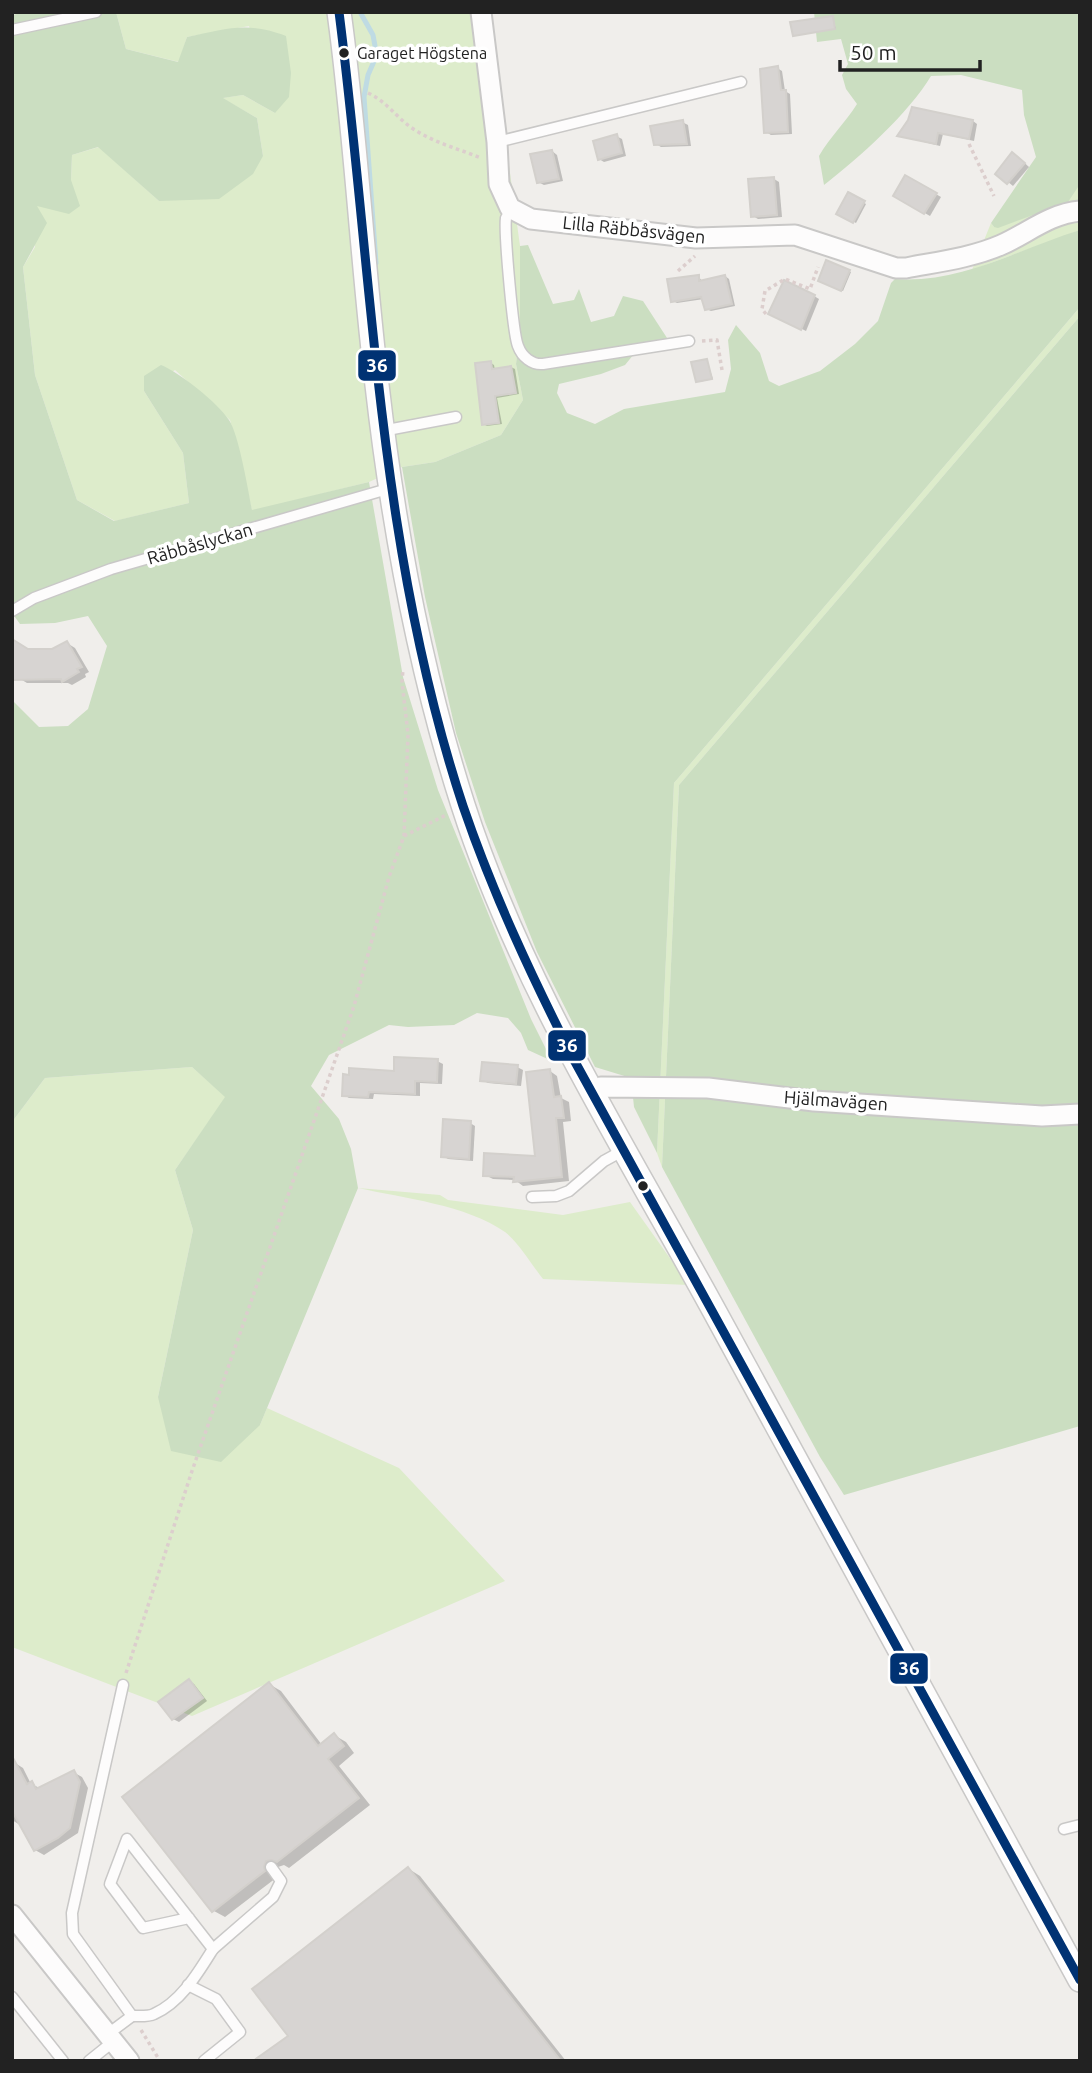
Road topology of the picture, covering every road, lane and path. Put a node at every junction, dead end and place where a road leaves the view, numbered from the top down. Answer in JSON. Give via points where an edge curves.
{"nodes":[{"id":1,"x":96,"y":12,"type":"edge"},
{"id":2,"x":339,"y":12,"type":"edge"},
{"id":3,"x":481,"y":12,"type":"edge"},
{"id":4,"x":12,"y":30,"type":"edge"},
{"id":5,"x":741,"y":82,"type":"dead end"},
{"id":6,"x":369,"y":93,"type":"dead end"},
{"id":7,"x":497,"y":142,"type":"junction"},
{"id":8,"x":969,"y":144,"type":"dead end"},
{"id":9,"x":498,"y":165,"type":"junction"},
{"id":10,"x":994,"y":196,"type":"dead end"},
{"id":11,"x":510,"y":208,"type":"junction"},
{"id":12,"x":1080,"y":211,"type":"edge"},
{"id":13,"x":818,"y":267,"type":"dead end"},
{"id":14,"x":766,"y":314,"type":"dead end"},
{"id":15,"x":689,"y":341,"type":"joint"},
{"id":16,"x":722,"y":370,"type":"dead end"},
{"id":17,"x":456,"y":417,"type":"dead end"},
{"id":18,"x":382,"y":431,"type":"junction"},
{"id":19,"x":392,"y":488,"type":"junction"},
{"id":20,"x":12,"y":611,"type":"edge"},
{"id":21,"x":423,"y":650,"type":"junction"},
{"id":22,"x":464,"y":807,"type":"junction"},
{"id":23,"x":404,"y":836,"type":"junction"},
{"id":24,"x":593,"y":1092,"type":"junction"},
{"id":25,"x":1080,"y":1114,"type":"edge"},
{"id":26,"x":624,"y":1149,"type":"junction"},
{"id":27,"x":532,"y":1197,"type":"dead end"},
{"id":28,"x":123,"y":1685,"type":"joint"},
{"id":29,"x":1080,"y":1825,"type":"edge"},
{"id":30,"x":1064,"y":1829,"type":"dead end"},
{"id":31,"x":271,"y":1867,"type":"dead end"},
{"id":32,"x":12,"y":1915,"type":"edge"},
{"id":33,"x":189,"y":1918,"type":"junction"},
{"id":34,"x":213,"y":1948,"type":"junction"},
{"id":35,"x":1080,"y":1980,"type":"edge"},
{"id":36,"x":188,"y":1985,"type":"junction"},
{"id":37,"x":12,"y":1997,"type":"edge"},
{"id":38,"x":132,"y":2016,"type":"junction"},
{"id":39,"x":111,"y":2038,"type":"junction"},
{"id":40,"x":63,"y":2061,"type":"edge"},
{"id":41,"x":89,"y":2061,"type":"edge"},
{"id":42,"x":129,"y":2061,"type":"edge"},
{"id":43,"x":160,"y":2061,"type":"edge"},
{"id":44,"x":204,"y":2061,"type":"edge"}],
"edges":[{"from":1,"to":4,"type":"lane"},
{"from":2,"to":18,"type":"street"},
{"from":3,"to":7,"type":"street"},
{"from":5,"to":7,"type":"lane"},
{"from":6,"to":9,"type":"path","via":[[386,102],[422,135]]},
{"from":7,"to":9,"type":"street"},
{"from":8,"to":10,"type":"path"},
{"from":9,"to":11,"type":"street","via":[[499,184]]},
{"from":11,"to":12,"type":"street","name":"Lilla Räbbåsvägen","via":[[531,219],[696,239],[795,235],[896,268],[979,252],[1052,216]]},
{"from":11,"to":15,"type":"lane","via":[[506,218],[515,328],[518,346],[530,362],[543,364]]},
{"from":13,"to":14,"type":"path","via":[[810,289],[785,279],[765,291],[762,309]]},
{"from":15,"to":16,"type":"path","via":[[717,340]]},
{"from":17,"to":18,"type":"lane"},
{"from":18,"to":19,"type":"street"},
{"from":19,"to":20,"type":"lane","name":"Räbbåslyckan","via":[[110,569]]},
{"from":19,"to":21,"type":"street"},
{"from":21,"to":22,"type":"street"},
{"from":21,"to":23,"type":"path","via":[[410,655],[404,664],[402,682],[408,734]]},
{"from":22,"to":23,"type":"path"},
{"from":22,"to":24,"type":"street","via":[[501,908]]},
{"from":23,"to":28,"type":"path","via":[[354,1006],[192,1471]]},
{"from":24,"to":25,"type":"street","name":"Hjälmavägen","via":[[601,1087],[708,1088],[814,1101],[1042,1116]]},
{"from":24,"to":26,"type":"street"},
{"from":26,"to":27,"type":"lane","via":[[569,1191]]},
{"from":26,"to":35,"type":"street"},
{"from":28,"to":38,"type":"lane","via":[[72,1913],[73,1934]]},
{"from":29,"to":30,"type":"lane"},
{"from":31,"to":34,"type":"lane","via":[[281,1881],[273,1897]]},
{"from":32,"to":39,"type":"street"},
{"from":33,"to":33,"type":"lane","via":[[181,1908],[127,1839],[110,1884],[143,1928]]},
{"from":33,"to":34,"type":"lane"},
{"from":34,"to":36,"type":"lane"},
{"from":36,"to":38,"type":"lane","via":[[152,2015]]},
{"from":36,"to":44,"type":"lane","via":[[216,1999],[240,2032]]},
{"from":37,"to":40,"type":"lane"},
{"from":38,"to":39,"type":"lane"},
{"from":38,"to":43,"type":"path"},
{"from":39,"to":41,"type":"lane"},
{"from":39,"to":42,"type":"street"}]}
